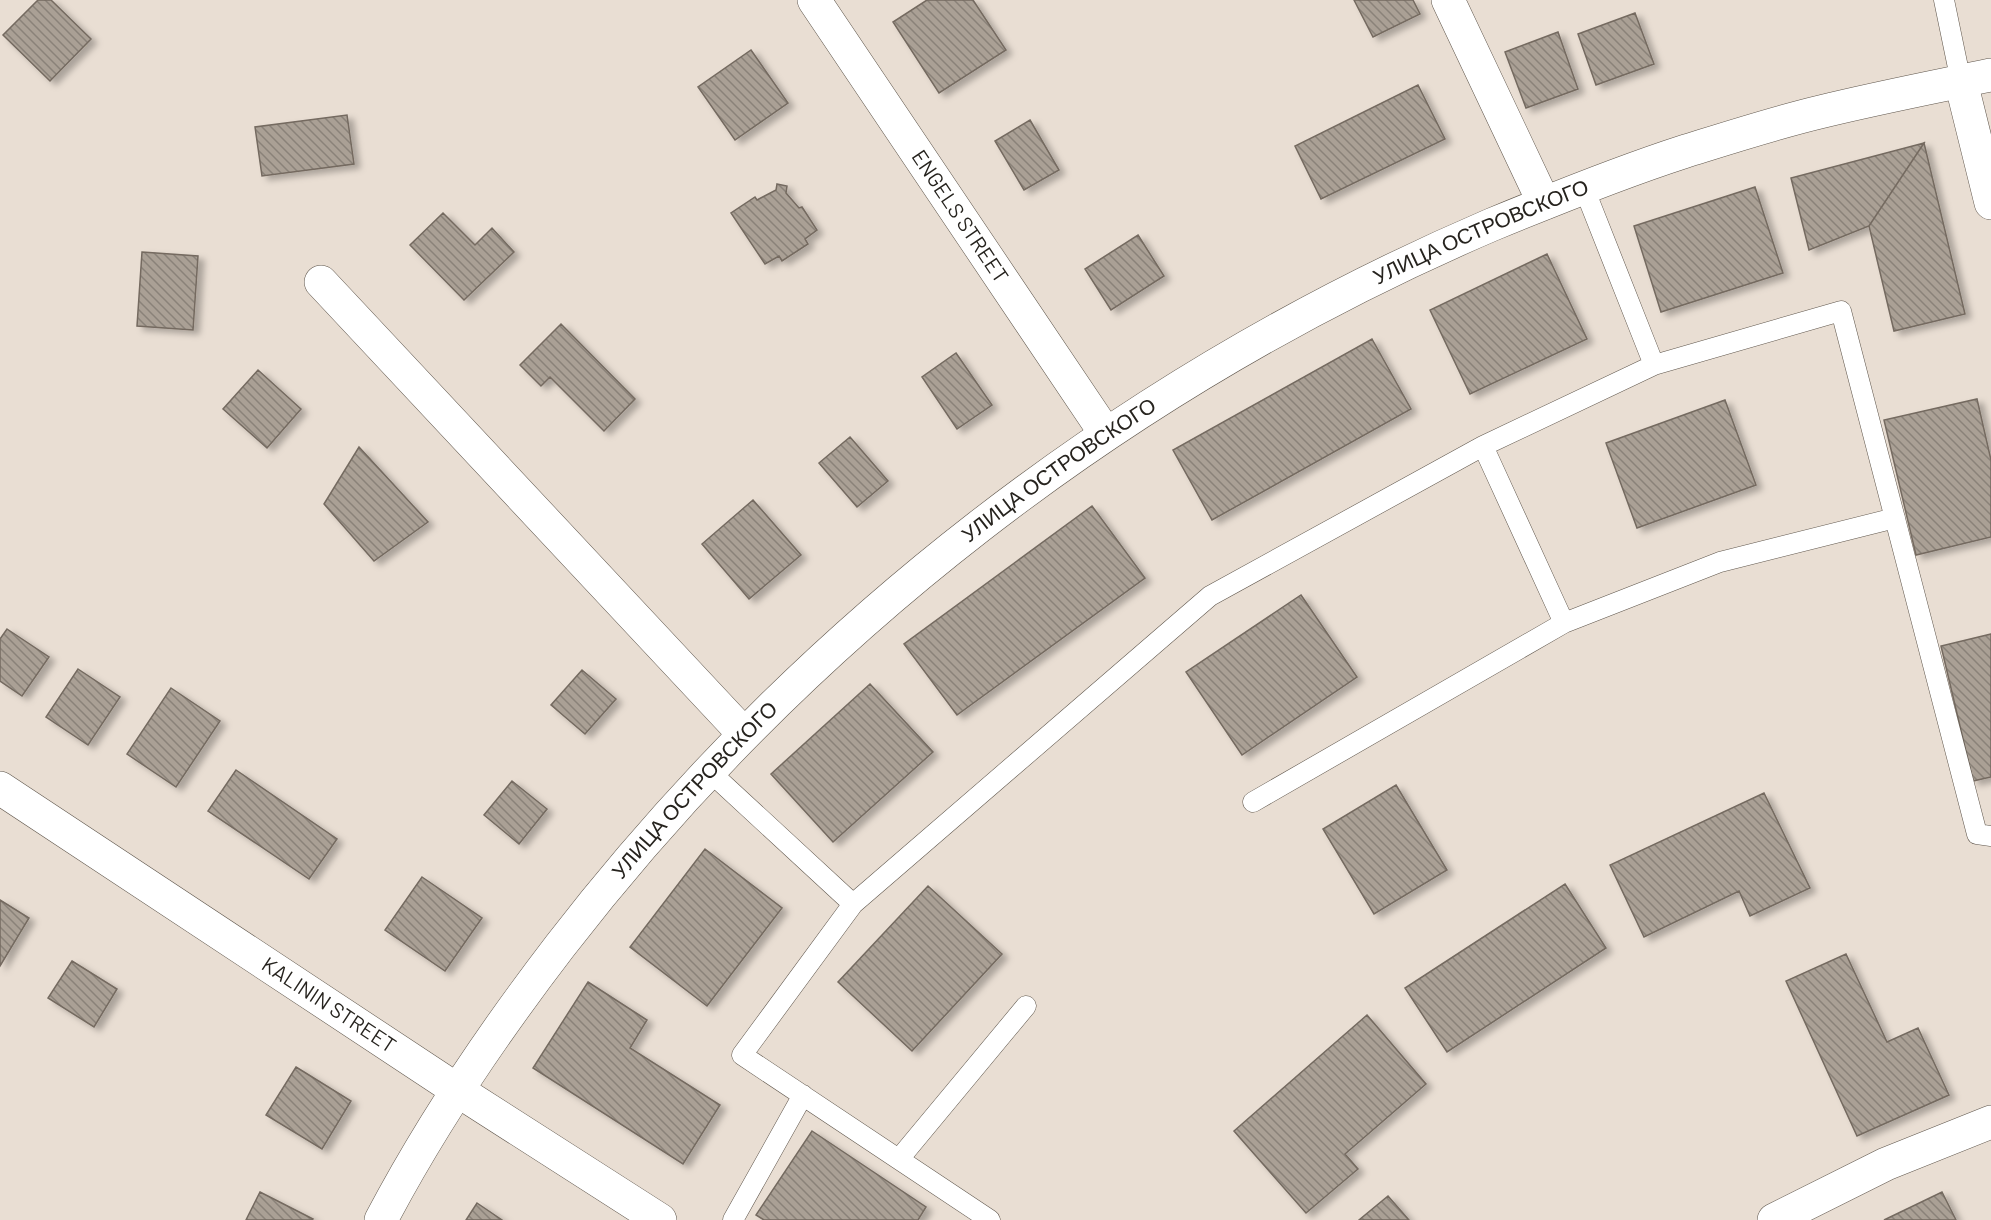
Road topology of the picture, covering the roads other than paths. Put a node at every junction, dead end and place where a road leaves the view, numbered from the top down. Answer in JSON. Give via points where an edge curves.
{"nodes":[{"id":1,"x":814,"y":0,"type":"edge"},
{"id":2,"x":1448,"y":0,"type":"edge"},
{"id":3,"x":1944,"y":0,"type":"edge"},
{"id":4,"x":1976,"y":79,"type":"edge"},
{"id":5,"x":1584,"y":188,"type":"junction"},
{"id":6,"x":1544,"y":203,"type":"junction"},
{"id":7,"x":1991,"y":203,"type":"edge"},
{"id":8,"x":321,"y":282,"type":"dead end"},
{"id":9,"x":1654,"y":365,"type":"junction"},
{"id":10,"x":1106,"y":434,"type":"junction"},
{"id":11,"x":1483,"y":446,"type":"junction"},
{"id":12,"x":1895,"y":518,"type":"junction"},
{"id":13,"x":1564,"y":623,"type":"junction"},
{"id":14,"x":744,"y":734,"type":"junction"},
{"id":15,"x":710,"y":771,"type":"junction"},
{"id":16,"x":0,"y":788,"type":"edge"},
{"id":17,"x":1253,"y":802,"type":"dead end"},
{"id":18,"x":1991,"y":836,"type":"edge"},
{"id":19,"x":853,"y":904,"type":"junction"},
{"id":20,"x":1026,"y":1006,"type":"dead end"},
{"id":21,"x":457,"y":1090,"type":"junction"},
{"id":22,"x":803,"y":1095,"type":"junction"},
{"id":23,"x":1991,"y":1122,"type":"edge"},
{"id":24,"x":899,"y":1159,"type":"junction"},
{"id":25,"x":381,"y":1220,"type":"edge"},
{"id":26,"x":660,"y":1220,"type":"edge"},
{"id":27,"x":733,"y":1220,"type":"edge"},
{"id":28,"x":990,"y":1220,"type":"edge"},
{"id":29,"x":1774,"y":1220,"type":"edge"}],
"edges":[{"from":1,"to":10,"type":"street","name":"ENGELS STREET"},
{"from":2,"to":6,"type":"street"},
{"from":3,"to":4,"type":"lane"},
{"from":4,"to":5,"type":"street","name":"УЛИЦА ОСТРОВСКОГО","via":[[1818,112],[1679,153]]},
{"from":4,"to":7,"type":"street"},
{"from":5,"to":6,"type":"street","name":"УЛИЦА ОСТРОВСКОГО"},
{"from":5,"to":9,"type":"lane"},
{"from":6,"to":10,"type":"street","name":"УЛИЦА ОСТРОВСКОГО","via":[[1319,306],[1211,367]]},
{"from":8,"to":14,"type":"street"},
{"from":9,"to":11,"type":"lane"},
{"from":9,"to":12,"type":"lane","via":[[1841,311]]},
{"from":10,"to":14,"type":"street","name":"УЛИЦА ОСТРОВСКОГО","via":[[917,574]]},
{"from":11,"to":13,"type":"lane"},
{"from":11,"to":19,"type":"lane","via":[[1210,596]]},
{"from":12,"to":13,"type":"lane","via":[[1720,562]]},
{"from":12,"to":18,"type":"lane","via":[[1977,834]]},
{"from":13,"to":17,"type":"lane"},
{"from":14,"to":15,"type":"street","name":"УЛИЦА ОСТРОВСКОГО"},
{"from":15,"to":19,"type":"lane"},
{"from":15,"to":21,"type":"street","name":"УЛИЦА ОСТРОВСКОГО","via":[[592,905]]},
{"from":16,"to":21,"type":"street","name":"KALININ STREET"},
{"from":19,"to":22,"type":"lane","via":[[742,1055]]},
{"from":20,"to":24,"type":"lane"},
{"from":21,"to":25,"type":"street","name":"УЛИЦА ОСТРОВСКОГО"},
{"from":21,"to":26,"type":"street","name":"KALININ STREET"},
{"from":22,"to":24,"type":"lane"},
{"from":22,"to":27,"type":"lane"},
{"from":23,"to":29,"type":"street","via":[[1886,1164]]},
{"from":24,"to":28,"type":"lane"}]}
